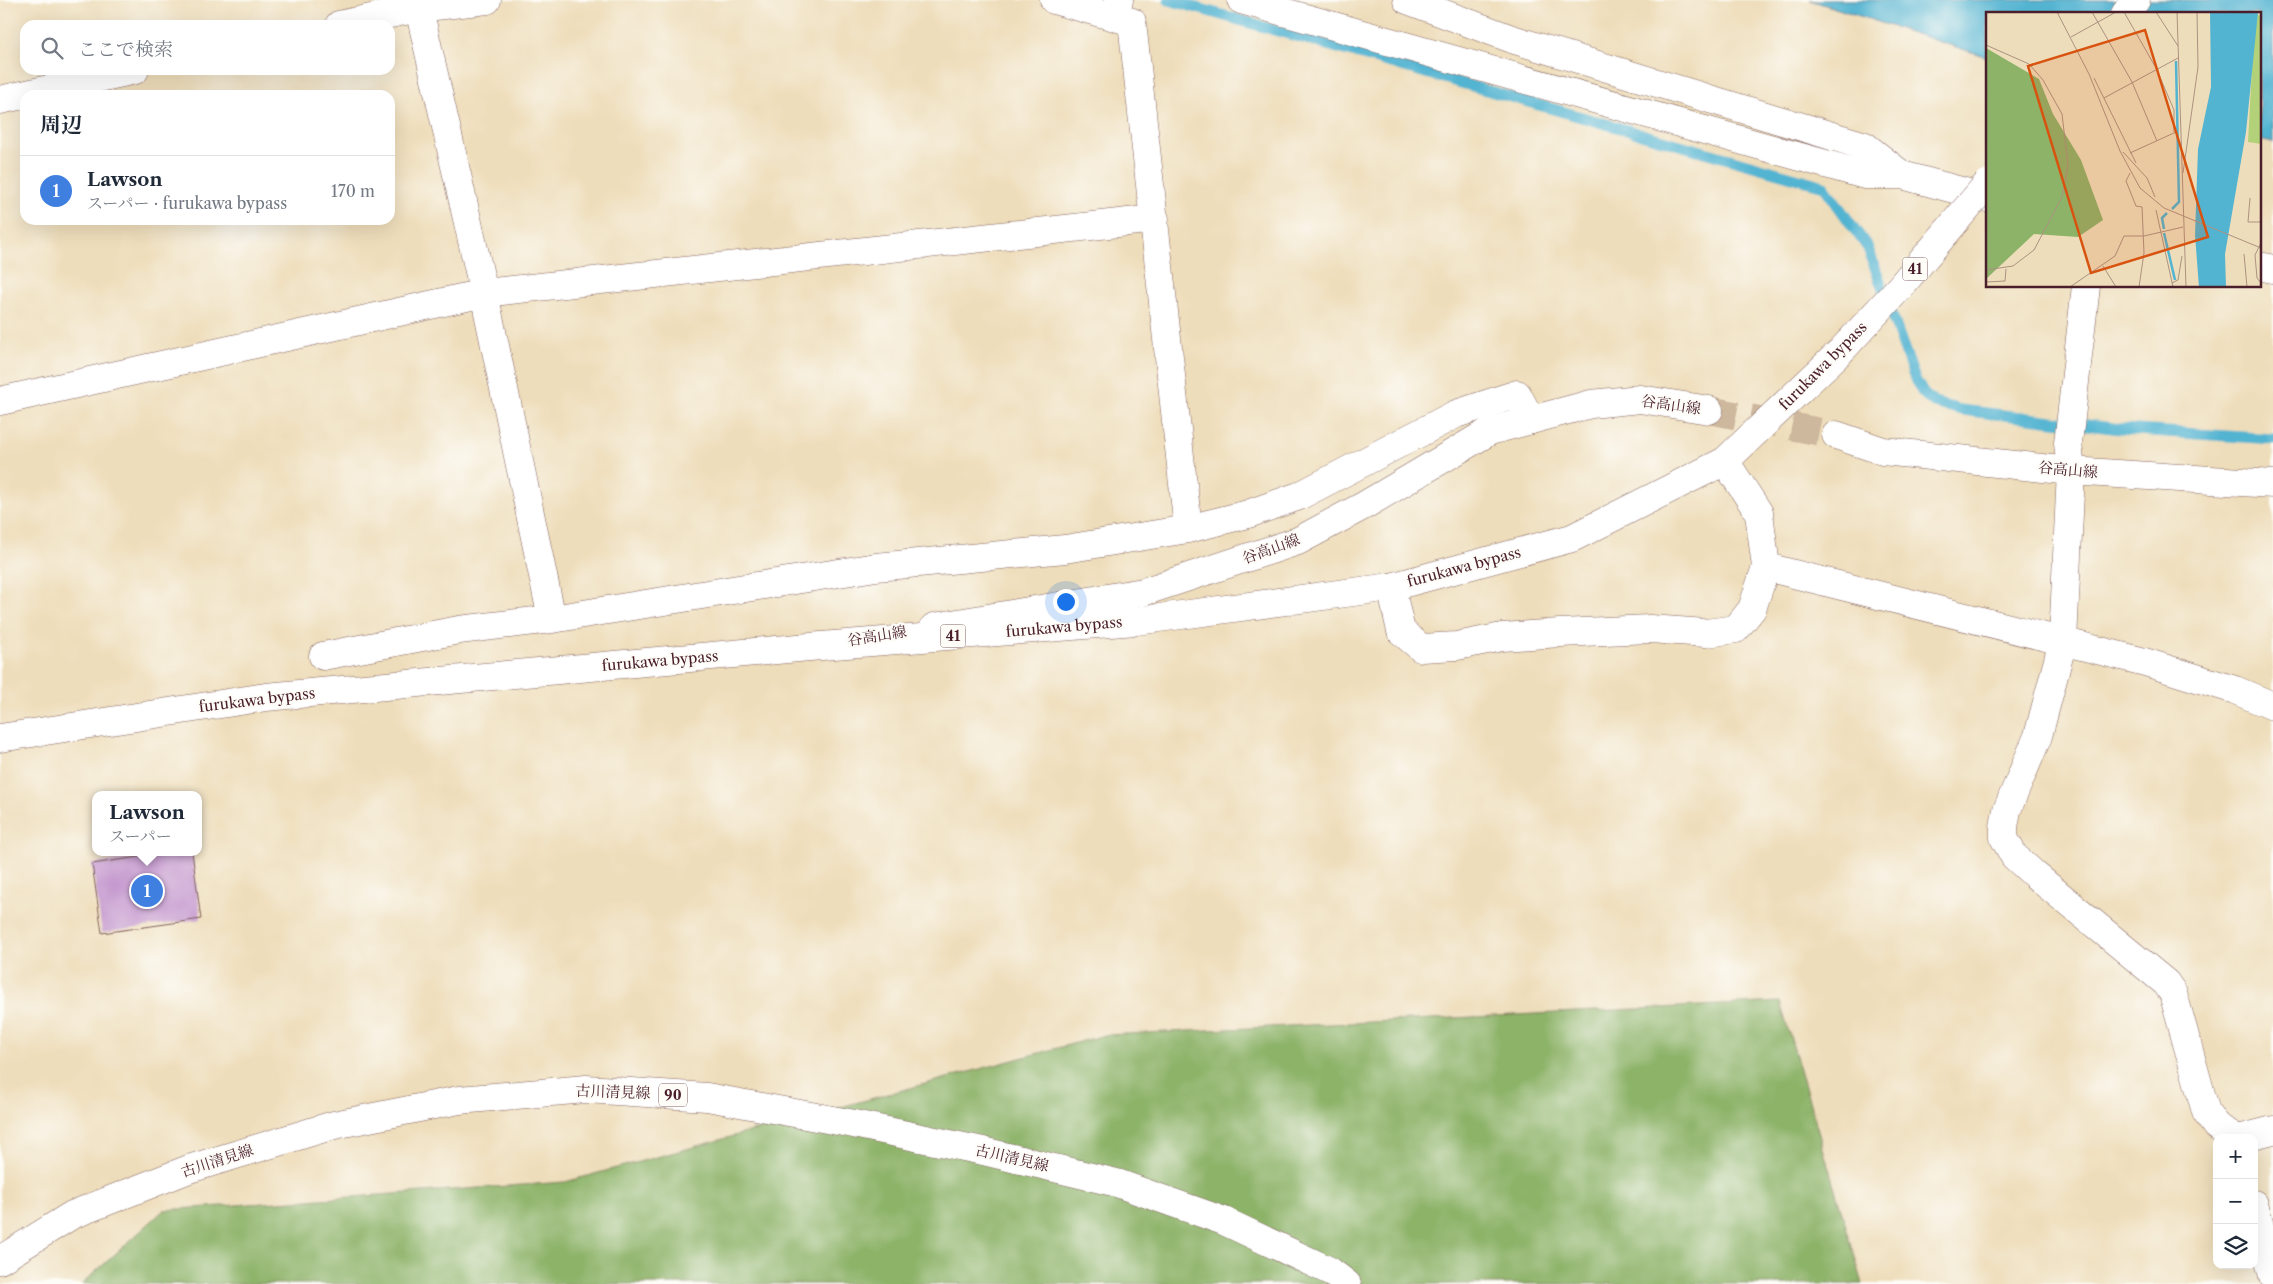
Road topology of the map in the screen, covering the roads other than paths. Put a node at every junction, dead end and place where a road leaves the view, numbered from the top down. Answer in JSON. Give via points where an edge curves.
{"nodes":[{"id":1,"x":487,"y":0,"type":"edge"},
{"id":2,"x":1054,"y":0,"type":"edge"},
{"id":3,"x":1241,"y":0,"type":"edge"},
{"id":4,"x":1407,"y":0,"type":"edge"},
{"id":5,"x":2136,"y":0,"type":"edge"},
{"id":6,"x":417,"y":4,"type":"edge"},
{"id":7,"x":1117,"y":7,"type":"edge"},
{"id":8,"x":2127,"y":12,"type":"edge"},
{"id":9,"x":358,"y":20,"type":"edge"},
{"id":10,"x":112,"y":75,"type":"edge"},
{"id":11,"x":45,"y":90,"type":"edge"},
{"id":12,"x":20,"y":96,"type":"edge"},
{"id":13,"x":0,"y":100,"type":"edge"},
{"id":14,"x":1902,"y":175,"type":"junction"},
{"id":15,"x":1986,"y":185,"type":"edge"},
{"id":16,"x":1986,"y":198,"type":"edge"},
{"id":17,"x":1155,"y":219,"type":"junction"},
{"id":18,"x":2260,"y":266,"type":"edge"},
{"id":19,"x":2273,"y":269,"type":"edge"},
{"id":20,"x":2086,"y":288,"type":"edge"},
{"id":21,"x":484,"y":293,"type":"junction"},
{"id":22,"x":0,"y":401,"type":"edge"},
{"id":23,"x":1709,"y":410,"type":"tunnel mouth"},
{"id":24,"x":1531,"y":420,"type":"junction"},
{"id":25,"x":1836,"y":435,"type":"tunnel mouth"},
{"id":26,"x":1725,"y":462,"type":"junction"},
{"id":27,"x":2071,"y":471,"type":"junction"},
{"id":28,"x":2273,"y":484,"type":"edge"},
{"id":29,"x":1188,"y":529,"type":"junction"},
{"id":30,"x":1766,"y":567,"type":"junction"},
{"id":31,"x":1391,"y":587,"type":"junction"},
{"id":32,"x":552,"y":619,"type":"junction"},
{"id":33,"x":2063,"y":641,"type":"junction"},
{"id":34,"x":809,"y":647,"type":"junction"},
{"id":35,"x":323,"y":656,"type":"dead end"},
{"id":36,"x":2273,"y":706,"type":"edge"},
{"id":37,"x":0,"y":738,"type":"edge"},
{"id":38,"x":2273,"y":1130,"type":"edge"},
{"id":39,"x":2229,"y":1134,"type":"edge"},
{"id":40,"x":2258,"y":1134,"type":"edge"},
{"id":41,"x":2258,"y":1219,"type":"edge"},
{"id":42,"x":0,"y":1260,"type":"edge"},
{"id":43,"x":2273,"y":1276,"type":"edge"},
{"id":44,"x":1347,"y":1284,"type":"edge"}],
"edges":[{"from":1,"to":6,"type":"main road"},
{"from":2,"to":7,"type":"main road"},
{"from":3,"to":14,"type":"main road","via":[[1865,175]]},
{"from":4,"to":14,"type":"main road","via":[[1512,39],[1865,146]]},
{"from":5,"to":8,"type":"main road"},
{"from":6,"to":9,"type":"main road"},
{"from":6,"to":21,"type":"main road"},
{"from":7,"to":17,"type":"main road","via":[[1132,22]]},
{"from":10,"to":11,"type":"main road"},
{"from":12,"to":13,"type":"main road"},
{"from":14,"to":16,"type":"main road"},
{"from":15,"to":26,"type":"main road","name":"furukawa bypass","number":"41","bridge":true,"via":[[1840,352]]},
{"from":17,"to":21,"type":"main road"},
{"from":17,"to":29,"type":"main road"},
{"from":18,"to":19,"type":"main road"},
{"from":20,"to":27,"type":"main road","via":[[2068,443]]},
{"from":21,"to":22,"type":"main road"},
{"from":21,"to":32,"type":"main road"},
{"from":23,"to":24,"type":"main road","name":"谷高山線","via":[[1640,399],[1592,404]]},
{"from":24,"to":29,"type":"main road","via":[[1517,394],[1456,414],[1299,496],[1248,514]]},
{"from":24,"to":34,"type":"main road","name":"谷高山線","via":[[1490,431],[1298,541],[1221,568],[1143,592]]},
{"from":25,"to":27,"type":"main road","name":"谷高山線","via":[[1883,451]]},
{"from":26,"to":30,"type":"main road","via":[[1759,513]]},
{"from":26,"to":31,"type":"main road","name":"furukawa bypass","number":"41","via":[[1572,538]]},
{"from":27,"to":28,"type":"main road","name":"谷高山線"},
{"from":27,"to":33,"type":"main road"},
{"from":29,"to":32,"type":"main road","via":[[1065,550],[876,567]]},
{"from":30,"to":31,"type":"main road","via":[[1752,610],[1736,629],[1706,633],[1650,629],[1560,633],[1422,648],[1401,631]]},
{"from":30,"to":33,"type":"main road"},
{"from":31,"to":34,"type":"main road","name":"furukawa bypass","number":"41","via":[[1136,621]]},
{"from":32,"to":35,"type":"main road","via":[[459,630]]},
{"from":33,"to":36,"type":"main road","via":[[2145,662],[2235,690]]},
{"from":33,"to":39,"type":"main road","via":[[2038,736],[2006,810],[2004,838],[2014,856],[2035,875],[2166,983],[2173,993],[2206,1112],[2216,1126]]},
{"from":34,"to":37,"type":"main road","name":"furukawa bypass","number":"41","via":[[266,697]]},
{"from":38,"to":40,"type":"main road"},
{"from":41,"to":43,"type":"main road"},
{"from":42,"to":44,"type":"main road","name":"古川清見線","number":"90","via":[[72,1215],[189,1169],[334,1125],[459,1100],[586,1089],[707,1097],[964,1147],[1117,1183],[1224,1221],[1330,1271]]}]}
